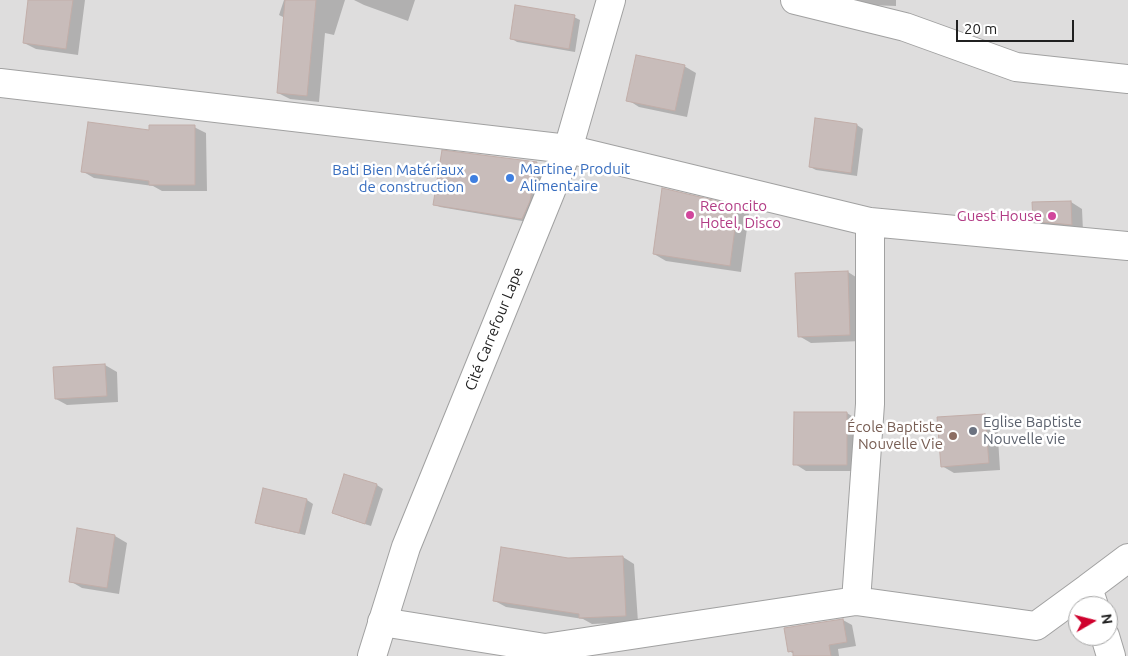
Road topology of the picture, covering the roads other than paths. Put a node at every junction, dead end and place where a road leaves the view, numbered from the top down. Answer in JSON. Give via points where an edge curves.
{"nodes":[{"id":1,"x":611,"y":0,"type":"edge"},
{"id":2,"x":795,"y":0,"type":"edge"},
{"id":3,"x":1128,"y":79,"type":"edge"},
{"id":4,"x":0,"y":83,"type":"edge"},
{"id":5,"x":568,"y":148,"type":"junction"},
{"id":6,"x":870,"y":222,"type":"junction"},
{"id":7,"x":1128,"y":246,"type":"edge"},
{"id":8,"x":1128,"y":558,"type":"edge"},
{"id":9,"x":1092,"y":596,"type":"edge"},
{"id":10,"x":856,"y":600,"type":"junction"},
{"id":11,"x":1068,"y":609,"type":"edge"},
{"id":12,"x":382,"y":622,"type":"junction"},
{"id":13,"x":372,"y":656,"type":"edge"}],
"edges":[{"from":1,"to":5,"type":"street","name":"Cité Carrefour Lape"},
{"from":2,"to":3,"type":"street","via":[[905,27],[1016,67]]},
{"from":4,"to":5,"type":"street"},
{"from":5,"to":6,"type":"street"},
{"from":5,"to":12,"type":"street","name":"Cité Carrefour Lape","via":[[406,547]]},
{"from":6,"to":7,"type":"street"},
{"from":6,"to":10,"type":"street","via":[[870,404]]},
{"from":8,"to":9,"type":"street"},
{"from":10,"to":11,"type":"street","via":[[1036,626]]},
{"from":10,"to":12,"type":"street","via":[[545,648]]},
{"from":12,"to":13,"type":"street","name":"Cité Carrefour Lape"}]}
